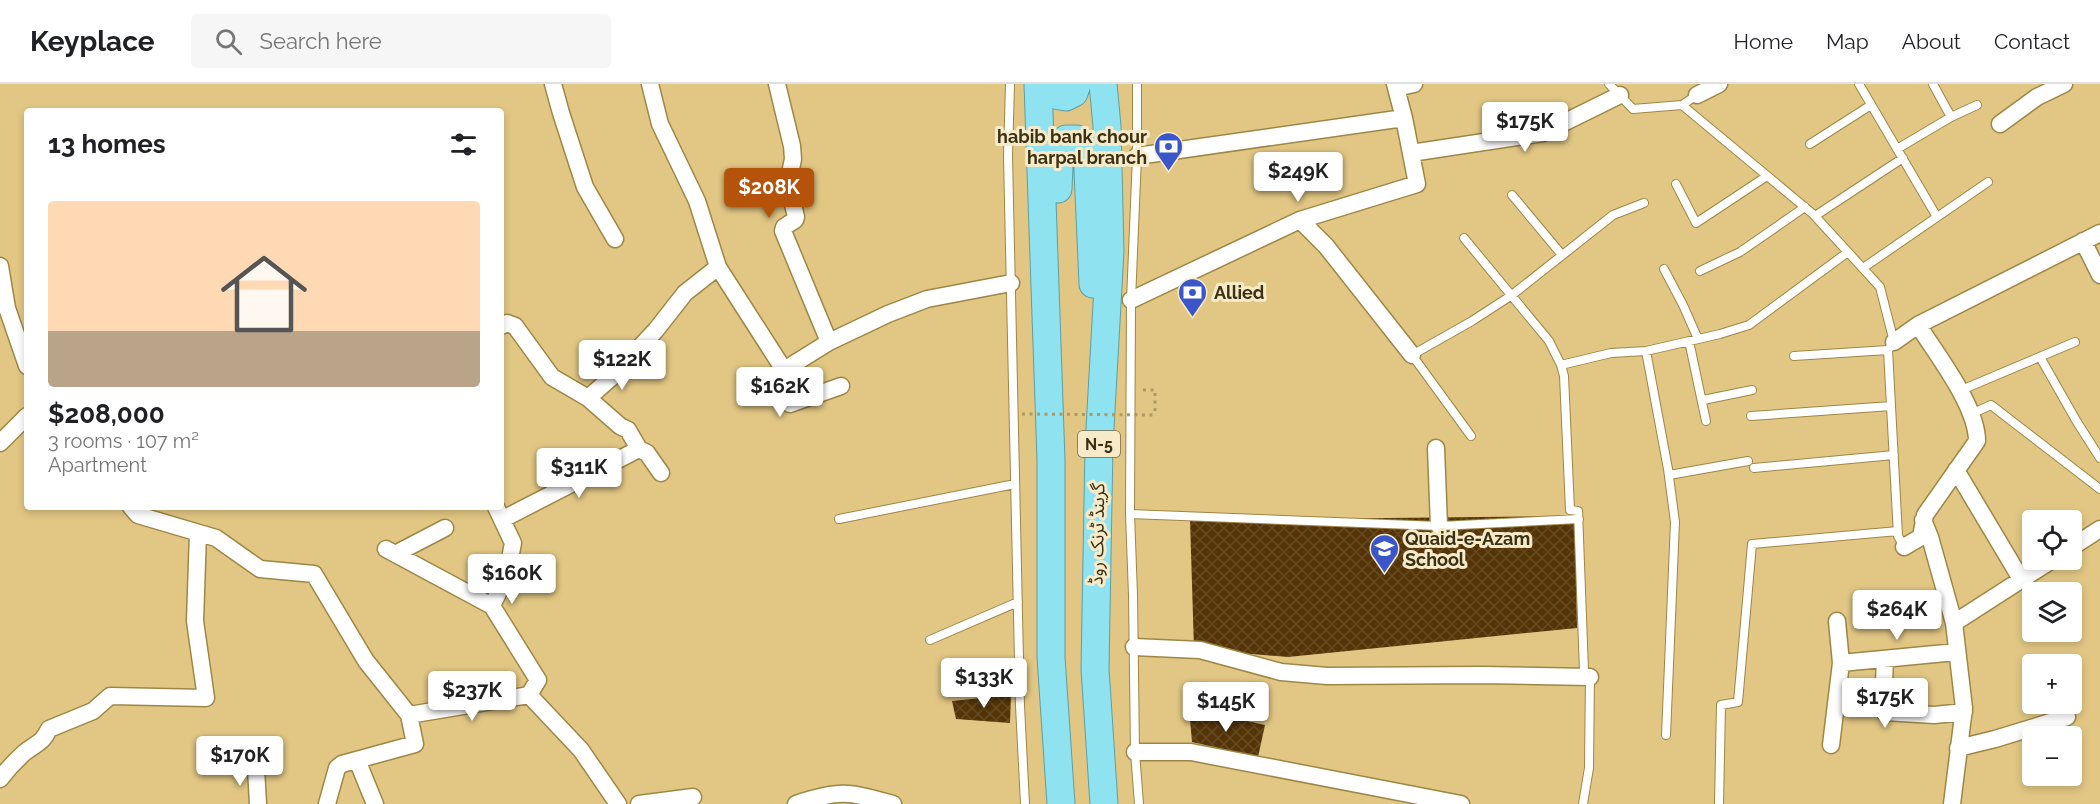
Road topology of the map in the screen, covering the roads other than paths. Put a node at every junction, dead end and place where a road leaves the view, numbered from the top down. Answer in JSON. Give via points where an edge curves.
{"nodes":[{"id":1,"x":553,"y":84,"type":"edge"},
{"id":2,"x":650,"y":84,"type":"edge"},
{"id":3,"x":777,"y":84,"type":"edge"},
{"id":4,"x":1010,"y":84,"type":"edge"},
{"id":5,"x":1038,"y":84,"type":"edge"},
{"id":6,"x":1054,"y":84,"type":"edge"},
{"id":7,"x":1077,"y":84,"type":"edge"},
{"id":8,"x":1104,"y":84,"type":"edge"},
{"id":9,"x":1137,"y":84,"type":"edge"},
{"id":10,"x":1414,"y":84,"type":"edge"},
{"id":11,"x":1719,"y":84,"type":"edge"},
{"id":12,"x":1859,"y":84,"type":"edge"},
{"id":13,"x":1933,"y":84,"type":"edge"},
{"id":14,"x":2064,"y":84,"type":"edge"},
{"id":15,"x":1396,"y":86,"type":"edge"},
{"id":16,"x":1614,"y":90,"type":"edge"},
{"id":17,"x":1697,"y":95,"type":"joint"},
{"id":18,"x":1682,"y":105,"type":"junction"},
{"id":19,"x":1871,"y":105,"type":"junction"},
{"id":20,"x":1977,"y":105,"type":"dead end"},
{"id":21,"x":1952,"y":117,"type":"junction"},
{"id":22,"x":1404,"y":118,"type":"junction"},
{"id":23,"x":2000,"y":124,"type":"dead end"},
{"id":24,"x":1810,"y":144,"type":"dead end"},
{"id":25,"x":1898,"y":149,"type":"junction"},
{"id":26,"x":1411,"y":153,"type":"junction"},
{"id":27,"x":1137,"y":156,"type":"junction"},
{"id":28,"x":1903,"y":158,"type":"junction"},
{"id":29,"x":1767,"y":176,"type":"junction"},
{"id":30,"x":1988,"y":182,"type":"dead end"},
{"id":31,"x":1676,"y":184,"type":"dead end"},
{"id":32,"x":1512,"y":195,"type":"dead end"},
{"id":33,"x":1644,"y":203,"type":"dead end"},
{"id":34,"x":1805,"y":207,"type":"junction"},
{"id":35,"x":1815,"y":216,"type":"junction"},
{"id":36,"x":1937,"y":217,"type":"junction"},
{"id":37,"x":1300,"y":220,"type":"junction"},
{"id":38,"x":2100,"y":233,"type":"edge"},
{"id":39,"x":1464,"y":238,"type":"dead end"},
{"id":40,"x":615,"y":239,"type":"dead end"},
{"id":41,"x":2084,"y":241,"type":"junction"},
{"id":42,"x":1848,"y":252,"type":"junction"},
{"id":43,"x":1562,"y":255,"type":"junction"},
{"id":44,"x":0,"y":266,"type":"edge"},
{"id":45,"x":718,"y":267,"type":"junction"},
{"id":46,"x":1863,"y":268,"type":"junction"},
{"id":47,"x":1664,"y":269,"type":"dead end"},
{"id":48,"x":1700,"y":271,"type":"dead end"},
{"id":49,"x":2100,"y":275,"type":"edge"},
{"id":50,"x":1011,"y":283,"type":"junction"},
{"id":51,"x":1512,"y":295,"type":"junction"},
{"id":52,"x":1131,"y":300,"type":"junction"},
{"id":53,"x":504,"y":325,"type":"edge"},
{"id":54,"x":1918,"y":325,"type":"junction"},
{"id":55,"x":1694,"y":340,"type":"junction"},
{"id":56,"x":829,"y":342,"type":"junction"},
{"id":57,"x":2075,"y":342,"type":"dead end"},
{"id":58,"x":1891,"y":346,"type":"junction"},
{"id":59,"x":1646,"y":351,"type":"junction"},
{"id":60,"x":1412,"y":355,"type":"junction"},
{"id":61,"x":1794,"y":356,"type":"dead end"},
{"id":62,"x":24,"y":357,"type":"edge"},
{"id":63,"x":2040,"y":357,"type":"junction"},
{"id":64,"x":1562,"y":365,"type":"junction"},
{"id":65,"x":784,"y":370,"type":"junction"},
{"id":66,"x":841,"y":386,"type":"dead end"},
{"id":67,"x":1752,"y":390,"type":"dead end"},
{"id":68,"x":1959,"y":391,"type":"junction"},
{"id":69,"x":588,"y":398,"type":"junction"},
{"id":70,"x":1703,"y":400,"type":"junction"},
{"id":71,"x":1891,"y":406,"type":"junction"},
{"id":72,"x":1971,"y":414,"type":"junction"},
{"id":73,"x":1751,"y":416,"type":"dead end"},
{"id":74,"x":24,"y":419,"type":"edge"},
{"id":75,"x":1706,"y":422,"type":"dead end"},
{"id":76,"x":1471,"y":436,"type":"dead end"},
{"id":77,"x":0,"y":443,"type":"edge"},
{"id":78,"x":1099,"y":446,"type":"junction"},
{"id":79,"x":1436,"y":448,"type":"dead end"},
{"id":80,"x":639,"y":449,"type":"junction"},
{"id":81,"x":1893,"y":455,"type":"junction"},
{"id":82,"x":2100,"y":459,"type":"edge"},
{"id":83,"x":1051,"y":460,"type":"junction"},
{"id":84,"x":1748,"y":461,"type":"dead end"},
{"id":85,"x":1754,"y":468,"type":"dead end"},
{"id":86,"x":1956,"y":470,"type":"junction"},
{"id":87,"x":661,"y":473,"type":"dead end"},
{"id":88,"x":1669,"y":475,"type":"junction"},
{"id":89,"x":1016,"y":484,"type":"junction"},
{"id":90,"x":2100,"y":489,"type":"edge"},
{"id":91,"x":133,"y":510,"type":"edge"},
{"id":92,"x":499,"y":513,"type":"edge"},
{"id":93,"x":1130,"y":514,"type":"junction"},
{"id":94,"x":838,"y":519,"type":"dead end"},
{"id":95,"x":1579,"y":519,"type":"junction"},
{"id":96,"x":1923,"y":520,"type":"junction"},
{"id":97,"x":1439,"y":525,"type":"junction"},
{"id":98,"x":445,"y":528,"type":"dead end"},
{"id":99,"x":2100,"y":529,"type":"edge"},
{"id":100,"x":1898,"y":531,"type":"junction"},
{"id":101,"x":198,"y":533,"type":"junction"},
{"id":102,"x":2082,"y":541,"type":"edge"},
{"id":103,"x":1904,"y":547,"type":"joint"},
{"id":104,"x":2036,"y":570,"type":"edge"},
{"id":105,"x":2021,"y":579,"type":"junction"},
{"id":106,"x":1018,"y":602,"type":"junction"},
{"id":107,"x":492,"y":606,"type":"junction"},
{"id":108,"x":1837,"y":621,"type":"dead end"},
{"id":109,"x":1954,"y":623,"type":"junction"},
{"id":110,"x":930,"y":640,"type":"dead end"},
{"id":111,"x":1134,"y":647,"type":"junction"},
{"id":112,"x":1956,"y":652,"type":"junction"},
{"id":113,"x":1885,"y":659,"type":"junction"},
{"id":114,"x":1841,"y":663,"type":"junction"},
{"id":115,"x":1590,"y":677,"type":"junction"},
{"id":116,"x":529,"y":695,"type":"junction"},
{"id":117,"x":1964,"y":712,"type":"junction"},
{"id":118,"x":409,"y":715,"type":"junction"},
{"id":119,"x":2067,"y":717,"type":"dead end"},
{"id":120,"x":1666,"y":735,"type":"dead end"},
{"id":121,"x":1831,"y":745,"type":"dead end"},
{"id":122,"x":1958,"y":748,"type":"junction"},
{"id":123,"x":1135,"y":752,"type":"junction"},
{"id":124,"x":357,"y":760,"type":"junction"},
{"id":125,"x":256,"y":768,"type":"dead end"},
{"id":126,"x":0,"y":779,"type":"edge"},
{"id":127,"x":693,"y":797,"type":"dead end"},
{"id":128,"x":826,"y":800,"type":"edge"},
{"id":129,"x":258,"y":804,"type":"edge"},
{"id":130,"x":327,"y":804,"type":"edge"},
{"id":131,"x":375,"y":804,"type":"edge"},
{"id":132,"x":618,"y":804,"type":"edge"},
{"id":133,"x":639,"y":804,"type":"edge"},
{"id":134,"x":796,"y":804,"type":"edge"},
{"id":135,"x":893,"y":804,"type":"edge"},
{"id":136,"x":1025,"y":804,"type":"edge"},
{"id":137,"x":1062,"y":804,"type":"edge"},
{"id":138,"x":1104,"y":804,"type":"edge"},
{"id":139,"x":1139,"y":804,"type":"edge"},
{"id":140,"x":1461,"y":804,"type":"edge"},
{"id":141,"x":1583,"y":804,"type":"edge"},
{"id":142,"x":1719,"y":804,"type":"edge"},
{"id":143,"x":1952,"y":804,"type":"edge"}],
"edges":[{"from":1,"to":40,"type":"street","via":[[585,187]]},
{"from":2,"to":45,"type":"street","via":[[660,124],[696,201]]},
{"from":3,"to":56,"type":"street","via":[[792,152],[788,183],[796,217],[783,231]]},
{"from":4,"to":50,"type":"lane"},
{"from":5,"to":83,"type":"highway","number":"N-5"},
{"from":6,"to":7,"type":"highway","via":[[1059,96],[1065,97],[1074,93]]},
{"from":8,"to":78,"type":"highway","name":"گرینڈ ٹرنک روڈ","number":"N-5","via":[[1110,251]]},
{"from":9,"to":27,"type":"lane"},
{"from":10,"to":15,"type":"street"},
{"from":11,"to":17,"type":"street"},
{"from":12,"to":19,"type":"lane"},
{"from":13,"to":21,"type":"lane"},
{"from":14,"to":23,"type":"street","via":[[2037,97]]},
{"from":15,"to":22,"type":"street"},
{"from":16,"to":18,"type":"lane","via":[[1633,110]]},
{"from":16,"to":26,"type":"street","via":[[1543,133]]},
{"from":17,"to":18,"type":"lane"},
{"from":18,"to":29,"type":"lane"},
{"from":19,"to":24,"type":"lane"},
{"from":19,"to":25,"type":"lane"},
{"from":20,"to":21,"type":"lane"},
{"from":21,"to":25,"type":"lane"},
{"from":22,"to":26,"type":"street"},
{"from":22,"to":27,"type":"street"},
{"from":25,"to":28,"type":"lane"},
{"from":26,"to":37,"type":"street","via":[[1417,184]]},
{"from":27,"to":52,"type":"lane"},
{"from":28,"to":35,"type":"lane"},
{"from":28,"to":36,"type":"lane"},
{"from":29,"to":31,"type":"lane","via":[[1696,223]]},
{"from":29,"to":34,"type":"lane"},
{"from":30,"to":36,"type":"lane"},
{"from":32,"to":43,"type":"lane"},
{"from":33,"to":43,"type":"lane","via":[[1613,215]]},
{"from":34,"to":35,"type":"lane"},
{"from":34,"to":48,"type":"lane","via":[[1740,252]]},
{"from":35,"to":42,"type":"lane"},
{"from":36,"to":46,"type":"lane"},
{"from":37,"to":52,"type":"street"},
{"from":37,"to":60,"type":"street","via":[[1326,246]]},
{"from":38,"to":41,"type":"street"},
{"from":39,"to":51,"type":"lane"},
{"from":41,"to":49,"type":"street"},
{"from":41,"to":54,"type":"street"},
{"from":42,"to":46,"type":"lane"},
{"from":42,"to":55,"type":"lane","via":[[1749,325]]},
{"from":43,"to":51,"type":"lane"},
{"from":44,"to":62,"type":"street","via":[[7,308]]},
{"from":45,"to":65,"type":"street"},
{"from":45,"to":69,"type":"street","via":[[685,293],[656,330]]},
{"from":46,"to":58,"type":"lane","via":[[1880,286]]},
{"from":47,"to":55,"type":"lane","via":[[1683,304]]},
{"from":50,"to":56,"type":"street","via":[[927,299]]},
{"from":50,"to":89,"type":"lane"},
{"from":51,"to":60,"type":"lane"},
{"from":51,"to":64,"type":"lane","via":[[1549,341]]},
{"from":52,"to":93,"type":"lane"},
{"from":53,"to":69,"type":"street","via":[[515,326],[552,377]]},
{"from":54,"to":58,"type":"street"},
{"from":54,"to":68,"type":"street"},
{"from":55,"to":59,"type":"lane"},
{"from":55,"to":70,"type":"lane"},
{"from":56,"to":65,"type":"street"},
{"from":57,"to":63,"type":"lane"},
{"from":58,"to":61,"type":"lane"},
{"from":58,"to":71,"type":"lane"},
{"from":59,"to":64,"type":"lane","via":[[1611,353]]},
{"from":59,"to":88,"type":"lane"},
{"from":60,"to":76,"type":"lane"},
{"from":63,"to":68,"type":"lane"},
{"from":63,"to":82,"type":"lane"},
{"from":64,"to":95,"type":"lane","via":[[1570,510],[1578,511]]},
{"from":65,"to":66,"type":"street","via":[[778,378],[790,404]]},
{"from":67,"to":70,"type":"lane"},
{"from":68,"to":72,"type":"street"},
{"from":69,"to":80,"type":"street","via":[[628,430]]},
{"from":70,"to":75,"type":"lane"},
{"from":71,"to":73,"type":"lane"},
{"from":71,"to":81,"type":"lane"},
{"from":72,"to":86,"type":"street","via":[[1977,441]]},
{"from":72,"to":90,"type":"lane","via":[[1991,405]]},
{"from":74,"to":77,"type":"street"},
{"from":78,"to":83,"type":"highway","via":[[1088,148],[1071,138],[1059,150]]},
{"from":78,"to":138,"type":"highway","name":"گرینڈ ٹرنک روڈ","number":"N-5","via":[[1095,669]]},
{"from":79,"to":97,"type":"street"},
{"from":80,"to":87,"type":"street","via":[[647,453]]},
{"from":80,"to":92,"type":"street"},
{"from":81,"to":85,"type":"lane"},
{"from":81,"to":100,"type":"lane"},
{"from":83,"to":137,"type":"highway","number":"N-5","via":[[1051,657]]},
{"from":84,"to":88,"type":"lane"},
{"from":86,"to":96,"type":"street"},
{"from":86,"to":105,"type":"street"},
{"from":88,"to":120,"type":"lane","via":[[1675,522]]},
{"from":89,"to":94,"type":"lane"},
{"from":89,"to":106,"type":"lane"},
{"from":91,"to":101,"type":"street","via":[[138,515]]},
{"from":92,"to":107,"type":"street","via":[[513,543],[507,574]]},
{"from":93,"to":97,"type":"lane"},
{"from":93,"to":111,"type":"lane"},
{"from":95,"to":97,"type":"lane"},
{"from":95,"to":115,"type":"lane","via":[[1584,671]]},
{"from":96,"to":103,"type":"street","via":[[1920,537]]},
{"from":96,"to":109,"type":"street"},
{"from":98,"to":107,"type":"street","via":[[391,551]]},
{"from":99,"to":102,"type":"street"},
{"from":100,"to":103,"type":"lane"},
{"from":100,"to":142,"type":"lane","via":[[1752,544],[1738,702],[1721,705]]},
{"from":101,"to":118,"type":"street","via":[[216,538],[260,569],[314,574],[366,661]]},
{"from":101,"to":126,"type":"street","via":[[195,621],[206,698],[110,696],[93,711],[49,729],[44,741],[27,750]]},
{"from":104,"to":105,"type":"street"},
{"from":105,"to":109,"type":"street"},
{"from":106,"to":110,"type":"lane"},
{"from":106,"to":136,"type":"lane"},
{"from":107,"to":116,"type":"street","via":[[538,680]]},
{"from":108,"to":114,"type":"street"},
{"from":109,"to":112,"type":"street"},
{"from":111,"to":115,"type":"street","via":[[1200,650],[1281,672],[1327,676]]},
{"from":111,"to":123,"type":"lane"},
{"from":112,"to":113,"type":"street"},
{"from":112,"to":117,"type":"street"},
{"from":113,"to":114,"type":"street"},
{"from":113,"to":117,"type":"street","via":[[1885,712]]},
{"from":114,"to":121,"type":"street"},
{"from":115,"to":141,"type":"lane","via":[[1589,768]]},
{"from":116,"to":118,"type":"street"},
{"from":116,"to":132,"type":"street","via":[[581,750]]},
{"from":117,"to":122,"type":"street"},
{"from":118,"to":124,"type":"street","via":[[415,744]]},
{"from":119,"to":122,"type":"street"},
{"from":122,"to":143,"type":"street"},
{"from":123,"to":139,"type":"lane"},
{"from":123,"to":140,"type":"street","via":[[1191,752]]},
{"from":124,"to":130,"type":"street","via":[[337,768]]},
{"from":124,"to":131,"type":"street"},
{"from":125,"to":129,"type":"street"},
{"from":127,"to":133,"type":"street"},
{"from":128,"to":134,"type":"street"},
{"from":128,"to":135,"type":"street","via":[[842,793]]}]}
